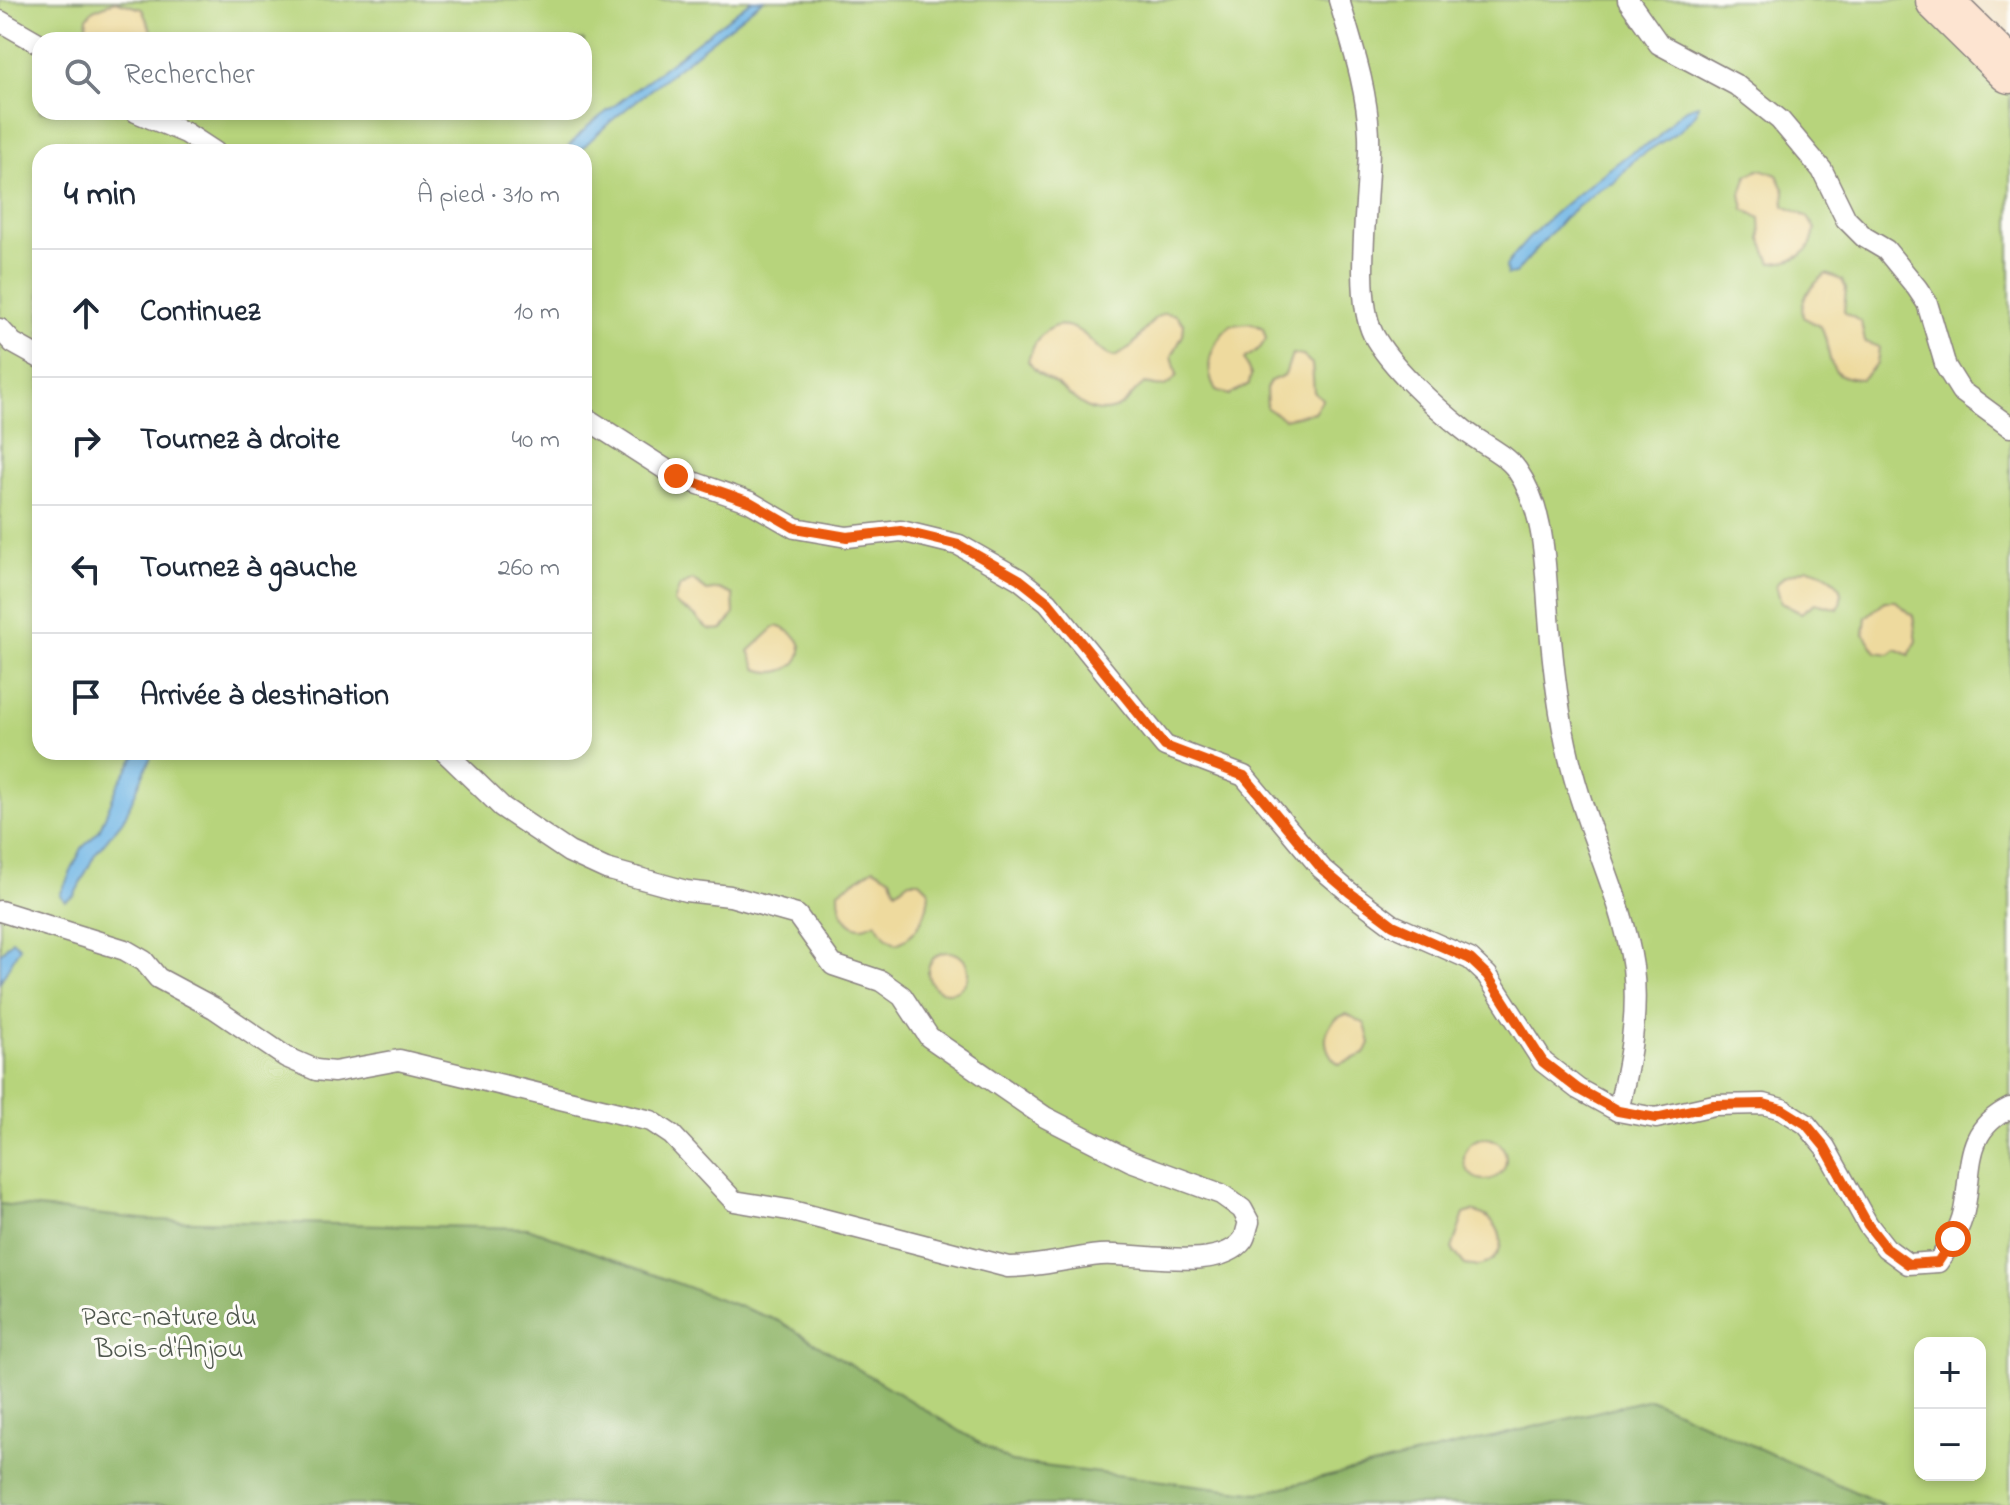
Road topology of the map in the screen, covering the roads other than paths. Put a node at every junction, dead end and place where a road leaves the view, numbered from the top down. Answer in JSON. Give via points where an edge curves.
{"nodes":[{"id":1,"x":1339,"y":0,"type":"edge"},
{"id":2,"x":1628,"y":0,"type":"edge"},
{"id":3,"x":1938,"y":0,"type":"edge"},
{"id":4,"x":0,"y":21,"type":"edge"},
{"id":5,"x":32,"y":39,"type":"edge"},
{"id":6,"x":2010,"y":71,"type":"edge"},
{"id":7,"x":155,"y":120,"type":"edge"},
{"id":8,"x":203,"y":144,"type":"edge"},
{"id":9,"x":0,"y":329,"type":"edge"},
{"id":10,"x":32,"y":354,"type":"edge"},
{"id":11,"x":592,"y":422,"type":"edge"},
{"id":12,"x":2010,"y":427,"type":"edge"},
{"id":13,"x":453,"y":760,"type":"edge"},
{"id":14,"x":0,"y":911,"type":"edge"},
{"id":15,"x":2010,"y":1108,"type":"edge"},
{"id":16,"x":1618,"y":1111,"type":"junction"}],
"edges":[{"from":1,"to":16,"type":"lane","via":[[1367,100],[1364,262],[1373,333],[1440,409],[1516,469],[1533,504],[1547,558],[1560,717],[1632,965],[1630,1062]]},
{"from":2,"to":12,"type":"lane","via":[[1659,44],[1736,85],[1780,120],[1822,170],[1846,219],[1886,250],[1917,288],[1927,303],[1946,367],[1961,391]]},
{"from":3,"to":6,"type":"street"},
{"from":4,"to":5,"type":"lane"},
{"from":7,"to":8,"type":"lane"},
{"from":9,"to":10,"type":"lane"},
{"from":11,"to":16,"type":"lane","via":[[676,476],[750,502],[795,528],[835,537],[901,531],[959,545],[1019,579],[1048,602],[1165,746],[1244,776],[1322,869],[1393,925],[1470,959],[1487,975],[1543,1062]]},
{"from":13,"to":14,"type":"lane","via":[[502,807],[569,852],[606,869],[797,915],[833,965],[881,981],[902,996],[929,1037],[1045,1117],[1131,1161],[1221,1194],[1242,1209],[1249,1222],[1243,1240],[1225,1252],[1194,1260],[1103,1255],[1008,1267],[734,1201],[672,1135],[651,1121],[399,1060],[334,1072],[316,1070],[158,978],[125,950]]},
{"from":15,"to":16,"type":"lane","via":[[1978,1131],[1963,1214],[1953,1239],[1938,1262],[1921,1265],[1908,1264],[1886,1248],[1825,1147],[1806,1124],[1782,1109],[1714,1105],[1656,1118]]}]}
